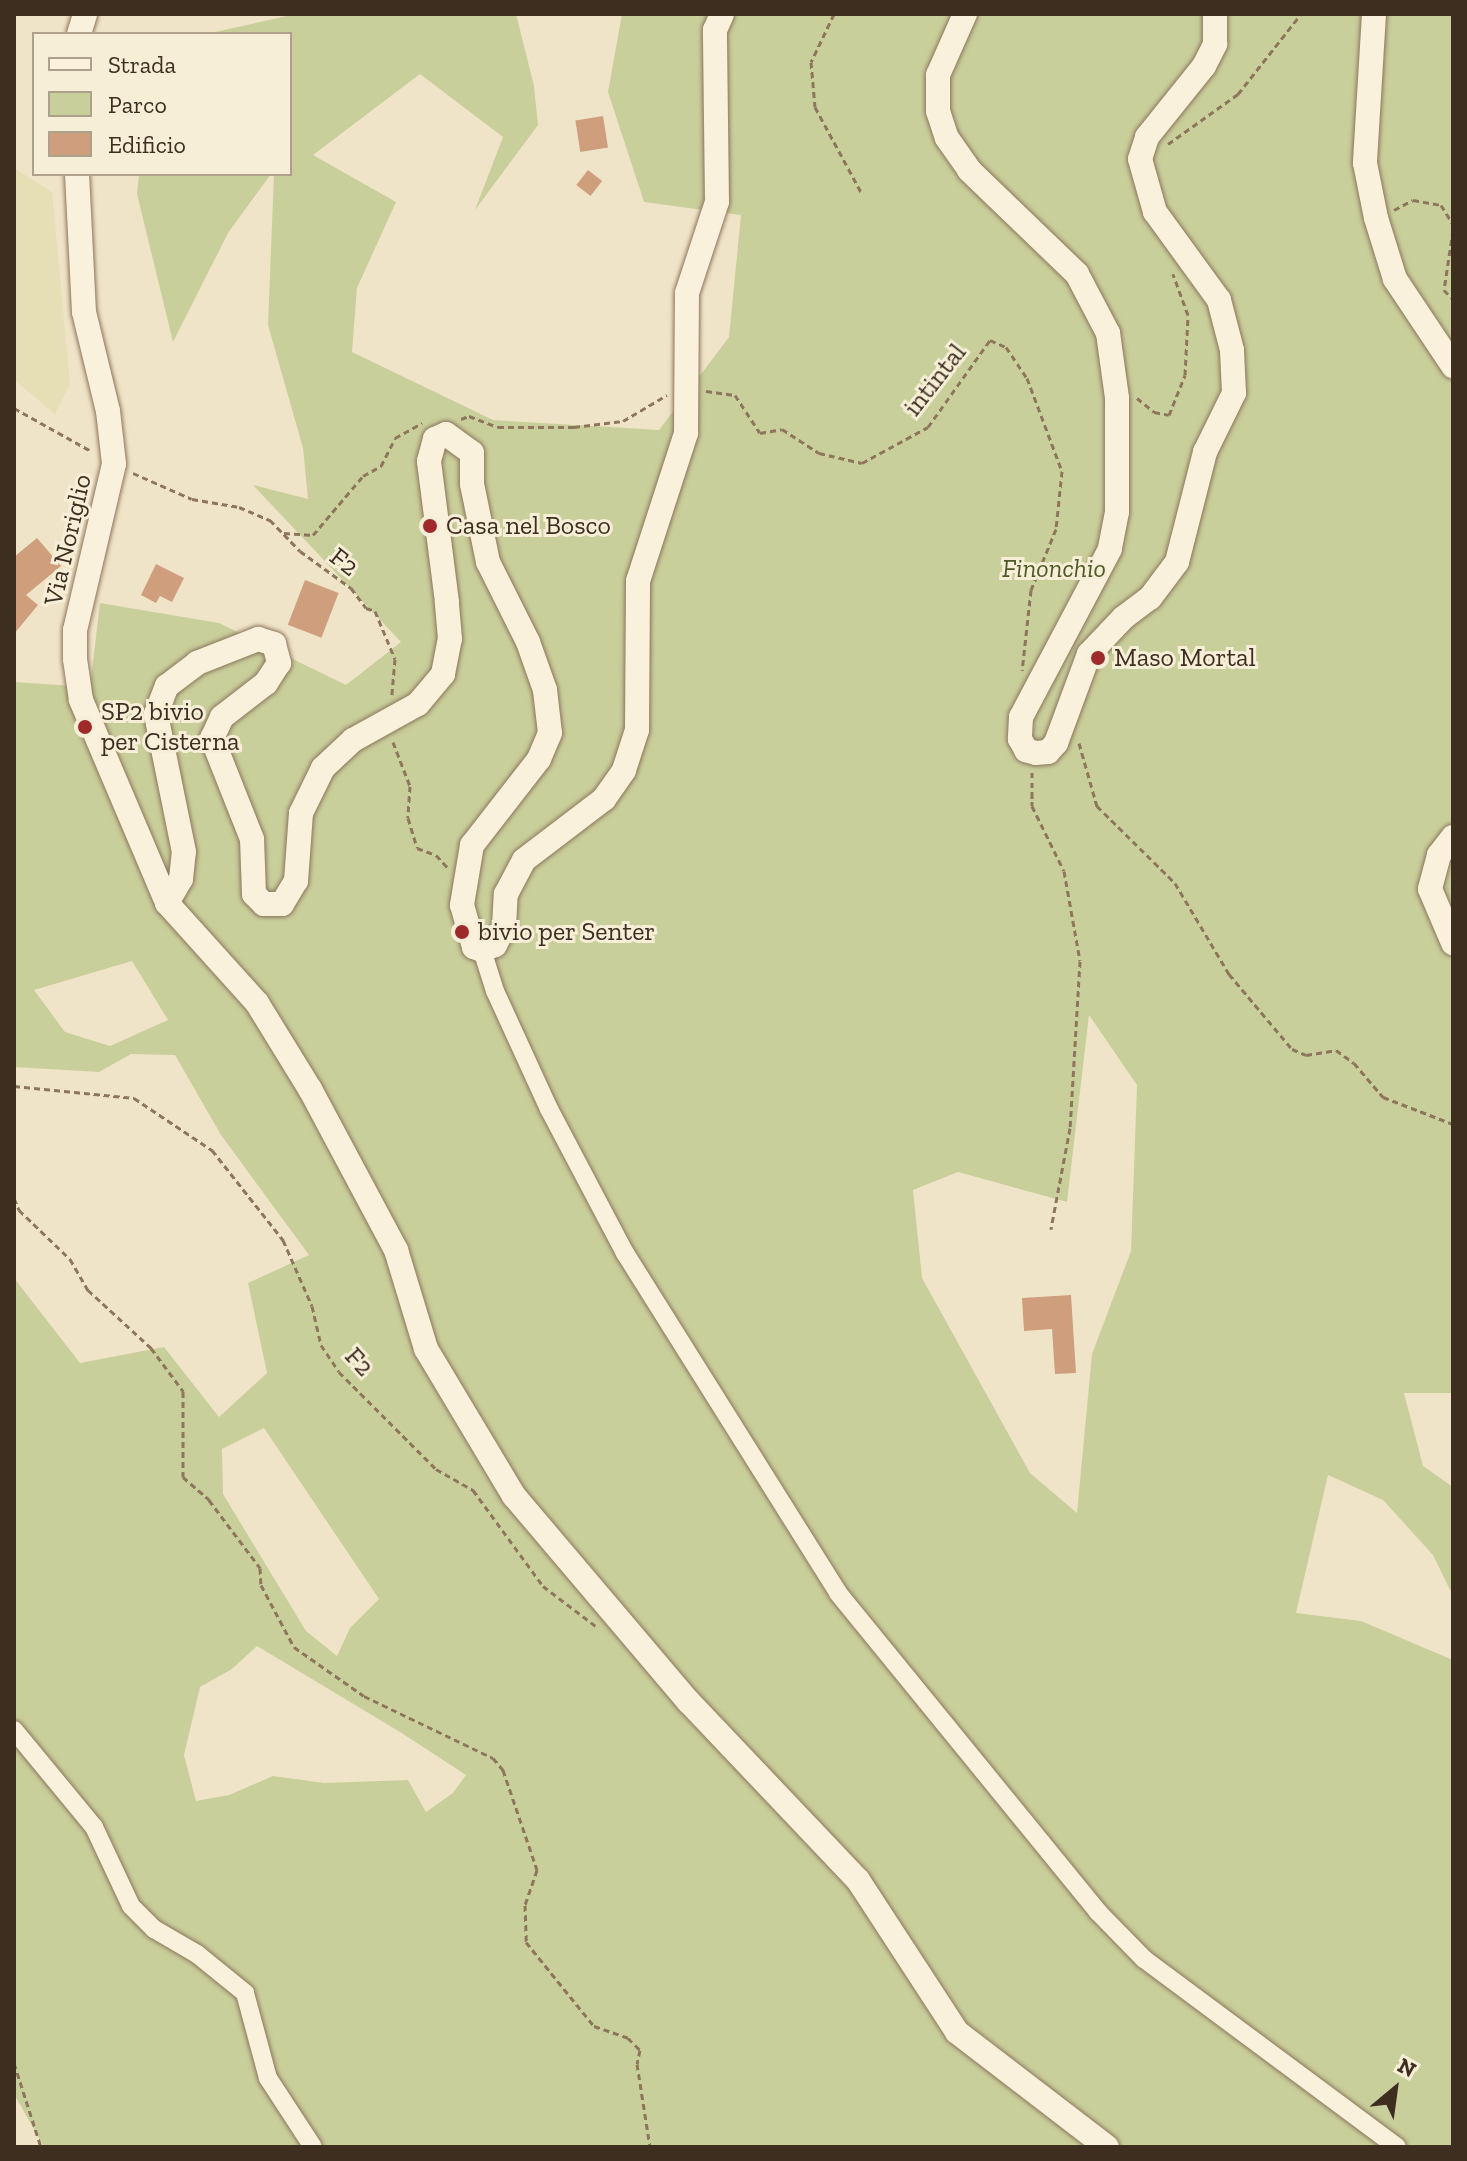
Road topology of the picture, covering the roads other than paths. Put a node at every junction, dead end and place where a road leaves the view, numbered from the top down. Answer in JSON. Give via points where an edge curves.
{"nodes":[{"id":1,"x":722,"y":14,"type":"edge"},
{"id":2,"x":965,"y":14,"type":"edge"},
{"id":3,"x":1215,"y":14,"type":"edge"},
{"id":4,"x":1374,"y":14,"type":"edge"},
{"id":5,"x":77,"y":176,"type":"edge"},
{"id":6,"x":1453,"y":366,"type":"edge"},
{"id":7,"x":1453,"y":837,"type":"edge"},
{"id":8,"x":167,"y":903,"type":"junction"},
{"id":9,"x":1453,"y":943,"type":"edge"},
{"id":10,"x":482,"y":950,"type":"junction"},
{"id":11,"x":14,"y":1730,"type":"edge"},
{"id":12,"x":313,"y":2147,"type":"edge"},
{"id":13,"x":1107,"y":2147,"type":"edge"},
{"id":14,"x":1397,"y":2147,"type":"edge"}],
"edges":[{"from":1,"to":10,"type":"street","via":[[715,30],[717,202],[687,293],[686,433],[638,581],[637,730],[624,770],[604,799],[524,860],[506,894],[504,927],[495,945]]},
{"from":2,"to":3,"type":"street","via":[[938,75],[938,111],[947,138],[969,170],[1077,274],[1108,333],[1117,398],[1117,512],[1110,549],[1032,693],[1020,739],[1026,750],[1036,753],[1048,752],[1056,743],[1089,654],[1150,598],[1177,562],[1205,452],[1234,393],[1232,350],[1219,300],[1155,212],[1140,159],[1147,137],[1204,66],[1215,44]]},
{"from":4,"to":6,"type":"street","via":[[1365,163],[1376,218],[1395,279]]},
{"from":5,"to":8,"type":"street","name":"Via Noriglio","via":[[84,312],[108,411],[114,464],[75,630],[75,659],[81,700],[100,751]]},
{"from":7,"to":9,"type":"street","via":[[1439,855],[1430,889]]},
{"from":8,"to":10,"type":"street","via":[[181,879],[184,852],[156,714],[167,686],[197,663],[258,639],[274,644],[279,663],[266,683],[222,717],[212,738],[252,839],[254,894],[264,904],[282,904],[292,895],[301,813],[323,768],[353,740],[387,726],[418,704],[443,674],[450,639],[429,461],[435,439],[446,434],[472,453],[472,484],[488,562],[528,642],[545,690],[550,733],[539,759],[483,824],[472,845],[462,890],[465,924],[474,947]]},
{"from":8,"to":13,"type":"street","name":"Via Noriglio","via":[[257,1003],[310,1089],[396,1250],[426,1349],[514,1496],[689,1702],[858,1880],[957,2032]]},
{"from":10,"to":14,"type":"street","via":[[549,1109],[625,1253],[838,1593],[1098,1912],[1144,1959]]},
{"from":11,"to":12,"type":"street","via":[[94,1827],[131,1906],[154,1929],[197,1954],[245,1993],[268,2078]]}]}
